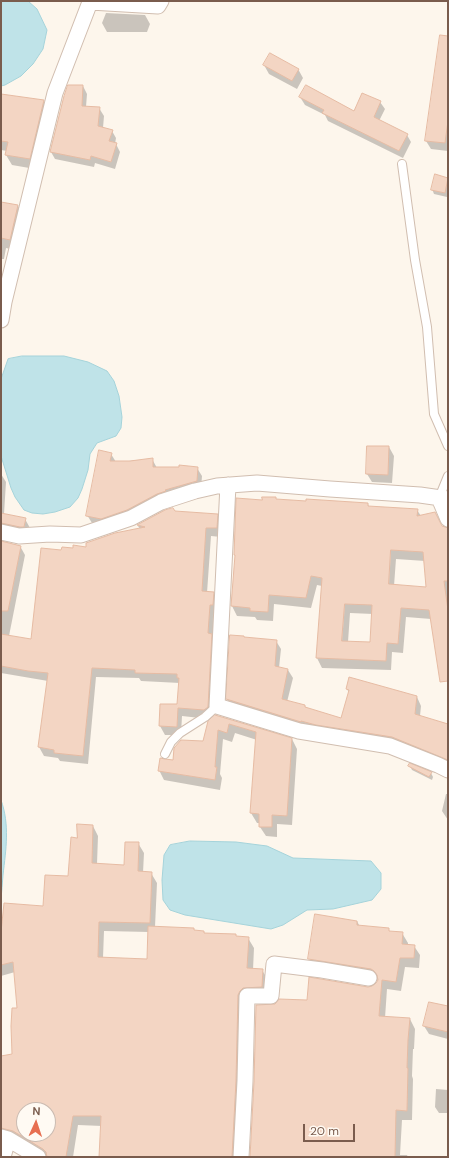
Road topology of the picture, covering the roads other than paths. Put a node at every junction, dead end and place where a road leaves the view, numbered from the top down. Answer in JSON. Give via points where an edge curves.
{"nodes":[{"id":1,"x":161,"y":1,"type":"edge"},
{"id":2,"x":402,"y":164,"type":"dead end"},
{"id":3,"x":1,"y":320,"type":"edge"},
{"id":4,"x":448,"y":446,"type":"edge"},
{"id":5,"x":448,"y":476,"type":"edge"},
{"id":6,"x":228,"y":485,"type":"junction"},
{"id":7,"x":444,"y":498,"type":"edge"},
{"id":8,"x":448,"y":519,"type":"edge"},
{"id":9,"x":1,"y":532,"type":"edge"},
{"id":10,"x":217,"y":706,"type":"junction"},
{"id":11,"x":165,"y":754,"type":"dead end"},
{"id":12,"x":448,"y":770,"type":"edge"},
{"id":13,"x":369,"y":978,"type":"dead end"},
{"id":14,"x":4,"y":1138,"type":"edge"},
{"id":15,"x":3,"y":1157,"type":"edge"},
{"id":16,"x":38,"y":1157,"type":"edge"},
{"id":17,"x":241,"y":1157,"type":"edge"}],
"edges":[{"from":1,"to":3,"type":"street","via":[[158,6],[90,2],[55,93]]},
{"from":2,"to":4,"type":"lane","via":[[427,328],[434,414]]},
{"from":5,"to":7,"type":"lane"},
{"from":6,"to":7,"type":"street","via":[[258,483]]},
{"from":6,"to":9,"type":"street","via":[[195,491],[161,502],[131,518],[81,535],[19,536]]},
{"from":6,"to":10,"type":"street"},
{"from":7,"to":8,"type":"street"},
{"from":10,"to":11,"type":"lane","via":[[180,733],[171,742]]},
{"from":10,"to":12,"type":"street","via":[[299,731],[390,746]]},
{"from":13,"to":17,"type":"street","via":[[274,964],[271,996],[247,996]]},
{"from":14,"to":15,"type":"street"},
{"from":14,"to":16,"type":"street"}]}
